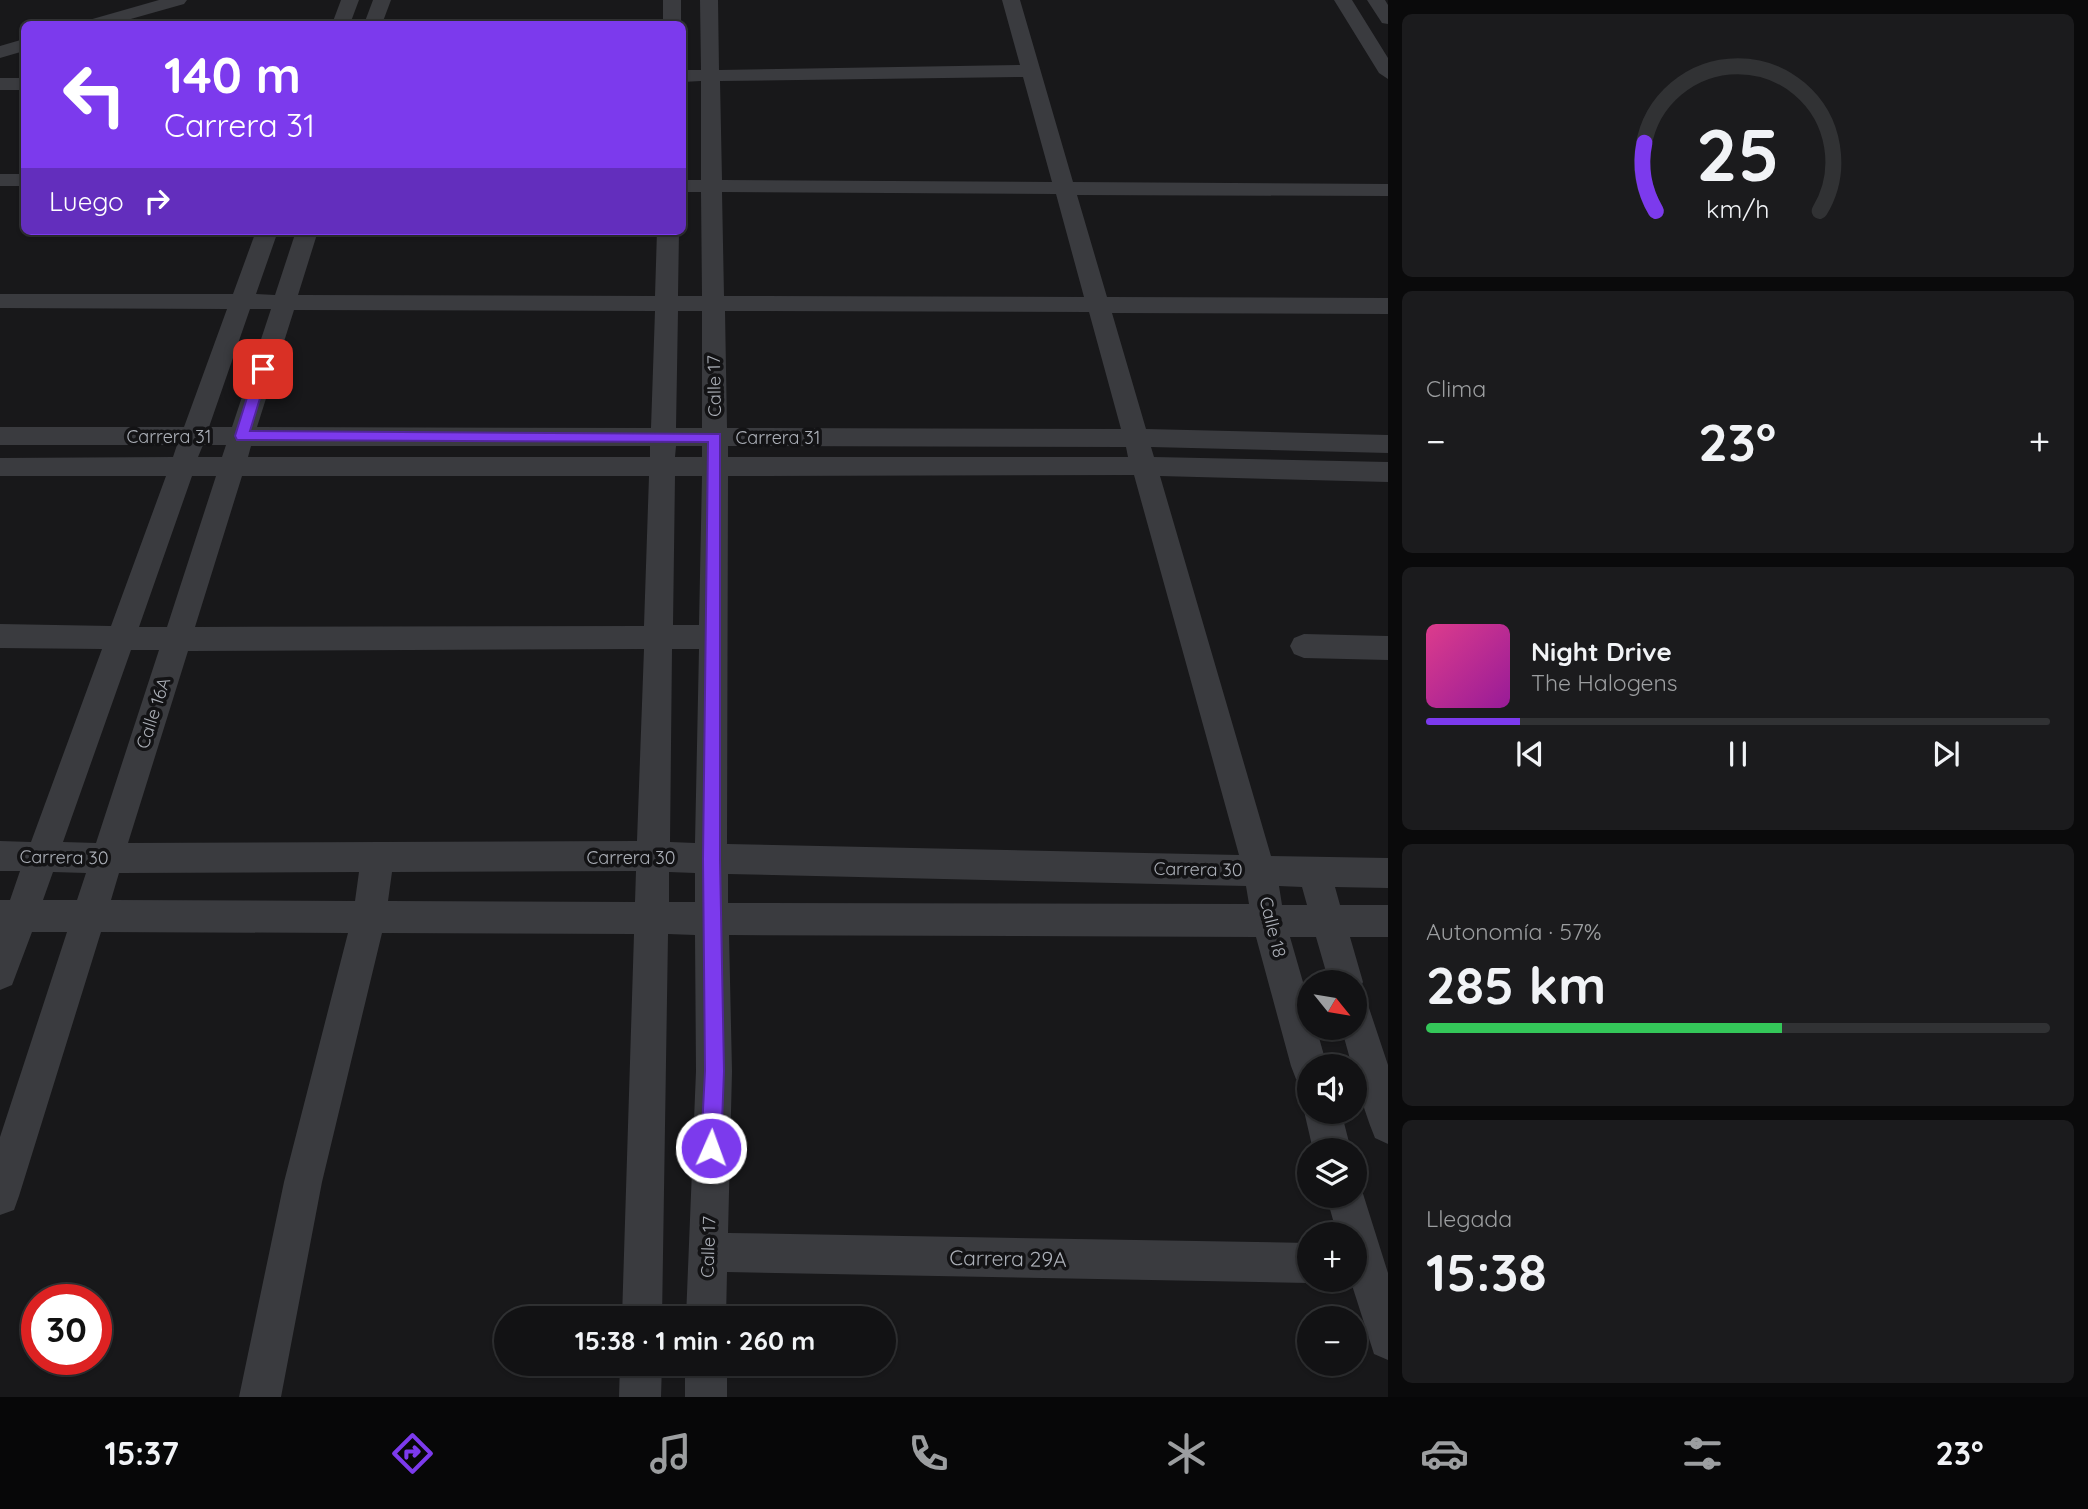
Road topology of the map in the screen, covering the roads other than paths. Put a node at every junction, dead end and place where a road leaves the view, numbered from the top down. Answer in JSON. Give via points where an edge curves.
{"nodes":[{"id":1,"x":178,"y":0,"type":"edge"},
{"id":2,"x":350,"y":0,"type":"edge"},
{"id":3,"x":382,"y":0,"type":"edge"},
{"id":4,"x":672,"y":0,"type":"edge"},
{"id":5,"x":709,"y":0,"type":"edge"},
{"id":6,"x":1011,"y":0,"type":"edge"},
{"id":7,"x":1343,"y":0,"type":"edge"},
{"id":8,"x":1376,"y":0,"type":"edge"},
{"id":9,"x":1388,"y":19,"type":"edge"},
{"id":10,"x":105,"y":21,"type":"edge"},
{"id":11,"x":342,"y":21,"type":"edge"},
{"id":12,"x":374,"y":21,"type":"edge"},
{"id":13,"x":672,"y":21,"type":"edge"},
{"id":14,"x":1031,"y":71,"type":"junction"},
{"id":15,"x":1388,"y":74,"type":"edge"},
{"id":16,"x":696,"y":75,"type":"edge"},
{"id":17,"x":0,"y":84,"type":"edge"},
{"id":18,"x":21,"y":84,"type":"edge"},
{"id":19,"x":0,"y":166,"type":"edge"},
{"id":20,"x":21,"y":166,"type":"edge"},
{"id":21,"x":1388,"y":171,"type":"edge"},
{"id":22,"x":701,"y":175,"type":"edge"},
{"id":23,"x":1062,"y":179,"type":"junction"},
{"id":24,"x":0,"y":180,"type":"edge"},
{"id":25,"x":21,"y":180,"type":"edge"},
{"id":26,"x":1388,"y":190,"type":"edge"},
{"id":27,"x":266,"y":235,"type":"edge"},
{"id":28,"x":306,"y":235,"type":"edge"},
{"id":29,"x":668,"y":235,"type":"edge"},
{"id":30,"x":0,"y":301,"type":"edge"},
{"id":31,"x":242,"y":302,"type":"junction"},
{"id":32,"x":284,"y":302,"type":"junction"},
{"id":33,"x":667,"y":303,"type":"junction"},
{"id":34,"x":713,"y":304,"type":"junction"},
{"id":35,"x":1099,"y":305,"type":"junction"},
{"id":36,"x":1388,"y":306,"type":"edge"},
{"id":37,"x":0,"y":436,"type":"edge"},
{"id":38,"x":193,"y":436,"type":"junction"},
{"id":39,"x":241,"y":436,"type":"junction"},
{"id":40,"x":715,"y":437,"type":"junction"},
{"id":41,"x":1138,"y":438,"type":"junction"},
{"id":42,"x":1388,"y":444,"type":"edge"},
{"id":43,"x":663,"y":452,"type":"junction"},
{"id":44,"x":1143,"y":466,"type":"junction"},
{"id":45,"x":0,"y":467,"type":"edge"},
{"id":46,"x":182,"y":467,"type":"junction"},
{"id":47,"x":232,"y":467,"type":"junction"},
{"id":48,"x":713,"y":467,"type":"junction"},
{"id":49,"x":1388,"y":472,"type":"edge"},
{"id":50,"x":0,"y":636,"type":"edge"},
{"id":51,"x":714,"y":637,"type":"junction"},
{"id":52,"x":121,"y":638,"type":"junction"},
{"id":53,"x":660,"y":638,"type":"junction"},
{"id":54,"x":177,"y":639,"type":"junction"},
{"id":55,"x":1304,"y":646,"type":"dead end"},
{"id":56,"x":1388,"y":648,"type":"edge"},
{"id":57,"x":0,"y":856,"type":"edge"},
{"id":58,"x":43,"y":856,"type":"junction"},
{"id":59,"x":655,"y":856,"type":"junction"},
{"id":60,"x":107,"y":858,"type":"junction"},
{"id":61,"x":377,"y":858,"type":"junction"},
{"id":62,"x":711,"y":859,"type":"junction"},
{"id":63,"x":1259,"y":870,"type":"junction"},
{"id":64,"x":1314,"y":871,"type":"junction"},
{"id":65,"x":1388,"y":873,"type":"edge"},
{"id":66,"x":10,"y":916,"type":"edge"},
{"id":67,"x":89,"y":917,"type":"junction"},
{"id":68,"x":369,"y":918,"type":"junction"},
{"id":69,"x":650,"y":918,"type":"junction"},
{"id":70,"x":712,"y":919,"type":"junction"},
{"id":71,"x":1269,"y":921,"type":"junction"},
{"id":72,"x":1328,"y":921,"type":"junction"},
{"id":73,"x":1388,"y":921,"type":"edge"},
{"id":74,"x":1342,"y":970,"type":"edge"},
{"id":75,"x":0,"y":973,"type":"edge"},
{"id":76,"x":1363,"y":1040,"type":"edge"},
{"id":77,"x":1306,"y":1054,"type":"edge"},
{"id":78,"x":1388,"y":1125,"type":"edge"},
{"id":79,"x":0,"y":1196,"type":"edge"},
{"id":80,"x":707,"y":1252,"type":"junction"},
{"id":81,"x":1297,"y":1263,"type":"edge"},
{"id":82,"x":1367,"y":1285,"type":"edge"},
{"id":83,"x":642,"y":1306,"type":"edge"},
{"id":84,"x":706,"y":1306,"type":"edge"},
{"id":85,"x":1388,"y":1340,"type":"edge"},
{"id":86,"x":641,"y":1376,"type":"edge"},
{"id":87,"x":706,"y":1376,"type":"edge"},
{"id":88,"x":260,"y":1397,"type":"edge"},
{"id":89,"x":640,"y":1397,"type":"edge"},
{"id":90,"x":706,"y":1397,"type":"edge"}],
"edges":[{"from":1,"to":10,"type":"street"},
{"from":2,"to":11,"type":"street"},
{"from":3,"to":12,"type":"street"},
{"from":4,"to":13,"type":"street"},
{"from":5,"to":16,"type":"street","name":"Calle 17"},
{"from":6,"to":14,"type":"street","name":"Calle 18"},
{"from":7,"to":15,"type":"street"},
{"from":8,"to":9,"type":"street"},
{"from":14,"to":16,"type":"street"},
{"from":14,"to":23,"type":"street","name":"Calle 18"},
{"from":16,"to":22,"type":"street","name":"Calle 17"},
{"from":17,"to":18,"type":"street"},
{"from":19,"to":20,"type":"street"},
{"from":21,"to":23,"type":"street"},
{"from":22,"to":23,"type":"street"},
{"from":22,"to":34,"type":"street","name":"Calle 17"},
{"from":23,"to":26,"type":"street"},
{"from":23,"to":35,"type":"street","name":"Calle 18"},
{"from":24,"to":25,"type":"street"},
{"from":27,"to":31,"type":"street"},
{"from":28,"to":32,"type":"street","name":"Calle 16A"},
{"from":29,"to":33,"type":"street"},
{"from":30,"to":31,"type":"street"},
{"from":31,"to":32,"type":"street"},
{"from":31,"to":38,"type":"street"},
{"from":32,"to":33,"type":"street"},
{"from":32,"to":39,"type":"street","name":"Calle 16A"},
{"from":33,"to":34,"type":"street"},
{"from":33,"to":43,"type":"street"},
{"from":34,"to":35,"type":"street"},
{"from":34,"to":40,"type":"street","name":"Calle 17"},
{"from":35,"to":36,"type":"street"},
{"from":35,"to":41,"type":"street","name":"Calle 18"},
{"from":37,"to":38,"type":"street","name":"Carrera 31"},
{"from":38,"to":39,"type":"street","name":"Carrera 31"},
{"from":38,"to":46,"type":"street"},
{"from":39,"to":43,"type":"street","name":"Carrera 31"},
{"from":39,"to":47,"type":"street","name":"Calle 16A"},
{"from":40,"to":41,"type":"street","name":"Carrera 31"},
{"from":40,"to":43,"type":"street","name":"Carrera 31"},
{"from":40,"to":48,"type":"street","name":"Calle 17"},
{"from":41,"to":42,"type":"street","name":"Carrera 31"},
{"from":41,"to":44,"type":"street","name":"Calle 18"},
{"from":43,"to":47,"type":"street","name":"Carrera 31"},
{"from":43,"to":48,"type":"street","name":"Carrera 31"},
{"from":43,"to":53,"type":"street"},
{"from":44,"to":48,"type":"street","name":"Carrera 31"},
{"from":44,"to":49,"type":"street","name":"Carrera 31"},
{"from":44,"to":63,"type":"street","name":"Calle 18"},
{"from":45,"to":46,"type":"street","name":"Carrera 31"},
{"from":46,"to":47,"type":"street","name":"Carrera 31"},
{"from":46,"to":52,"type":"street"},
{"from":47,"to":54,"type":"street","name":"Calle 16A"},
{"from":48,"to":51,"type":"street","name":"Calle 17"},
{"from":50,"to":52,"type":"street"},
{"from":51,"to":53,"type":"street"},
{"from":51,"to":62,"type":"street","name":"Calle 17"},
{"from":52,"to":54,"type":"street"},
{"from":52,"to":58,"type":"street"},
{"from":53,"to":54,"type":"street"},
{"from":53,"to":59,"type":"street"},
{"from":54,"to":60,"type":"street","name":"Calle 16A"},
{"from":55,"to":56,"type":"street"},
{"from":57,"to":58,"type":"street","name":"Carrera 30"},
{"from":58,"to":60,"type":"street","name":"Carrera 30"},
{"from":58,"to":66,"type":"street"},
{"from":59,"to":61,"type":"street","name":"Carrera 30"},
{"from":59,"to":62,"type":"street","name":"Carrera 30"},
{"from":59,"to":69,"type":"street"},
{"from":60,"to":61,"type":"street","name":"Carrera 30"},
{"from":60,"to":67,"type":"street","name":"Calle 16A"},
{"from":61,"to":68,"type":"street"},
{"from":62,"to":63,"type":"street","name":"Carrera 30"},
{"from":62,"to":70,"type":"street","name":"Calle 17"},
{"from":63,"to":64,"type":"street","name":"Carrera 30"},
{"from":63,"to":71,"type":"street","name":"Calle 18"},
{"from":64,"to":65,"type":"street","name":"Carrera 30"},
{"from":64,"to":72,"type":"street"},
{"from":66,"to":67,"type":"street"},
{"from":66,"to":75,"type":"street"},
{"from":67,"to":68,"type":"street"},
{"from":67,"to":79,"type":"street","name":"Calle 16A"},
{"from":68,"to":69,"type":"street"},
{"from":68,"to":88,"type":"street","via":[[303,1182]]},
{"from":69,"to":70,"type":"street"},
{"from":69,"to":83,"type":"street"},
{"from":70,"to":71,"type":"street"},
{"from":70,"to":80,"type":"street","name":"Calle 17","via":[[714,1071]]},
{"from":71,"to":72,"type":"street"},
{"from":71,"to":77,"type":"street","name":"Calle 18"},
{"from":72,"to":73,"type":"street"},
{"from":72,"to":74,"type":"street"},
{"from":76,"to":78,"type":"street"},
{"from":80,"to":81,"type":"street","name":"Carrera 29A"},
{"from":80,"to":84,"type":"street","name":"Calle 17"},
{"from":82,"to":85,"type":"street"},
{"from":86,"to":89,"type":"street"},
{"from":87,"to":90,"type":"street"}]}
